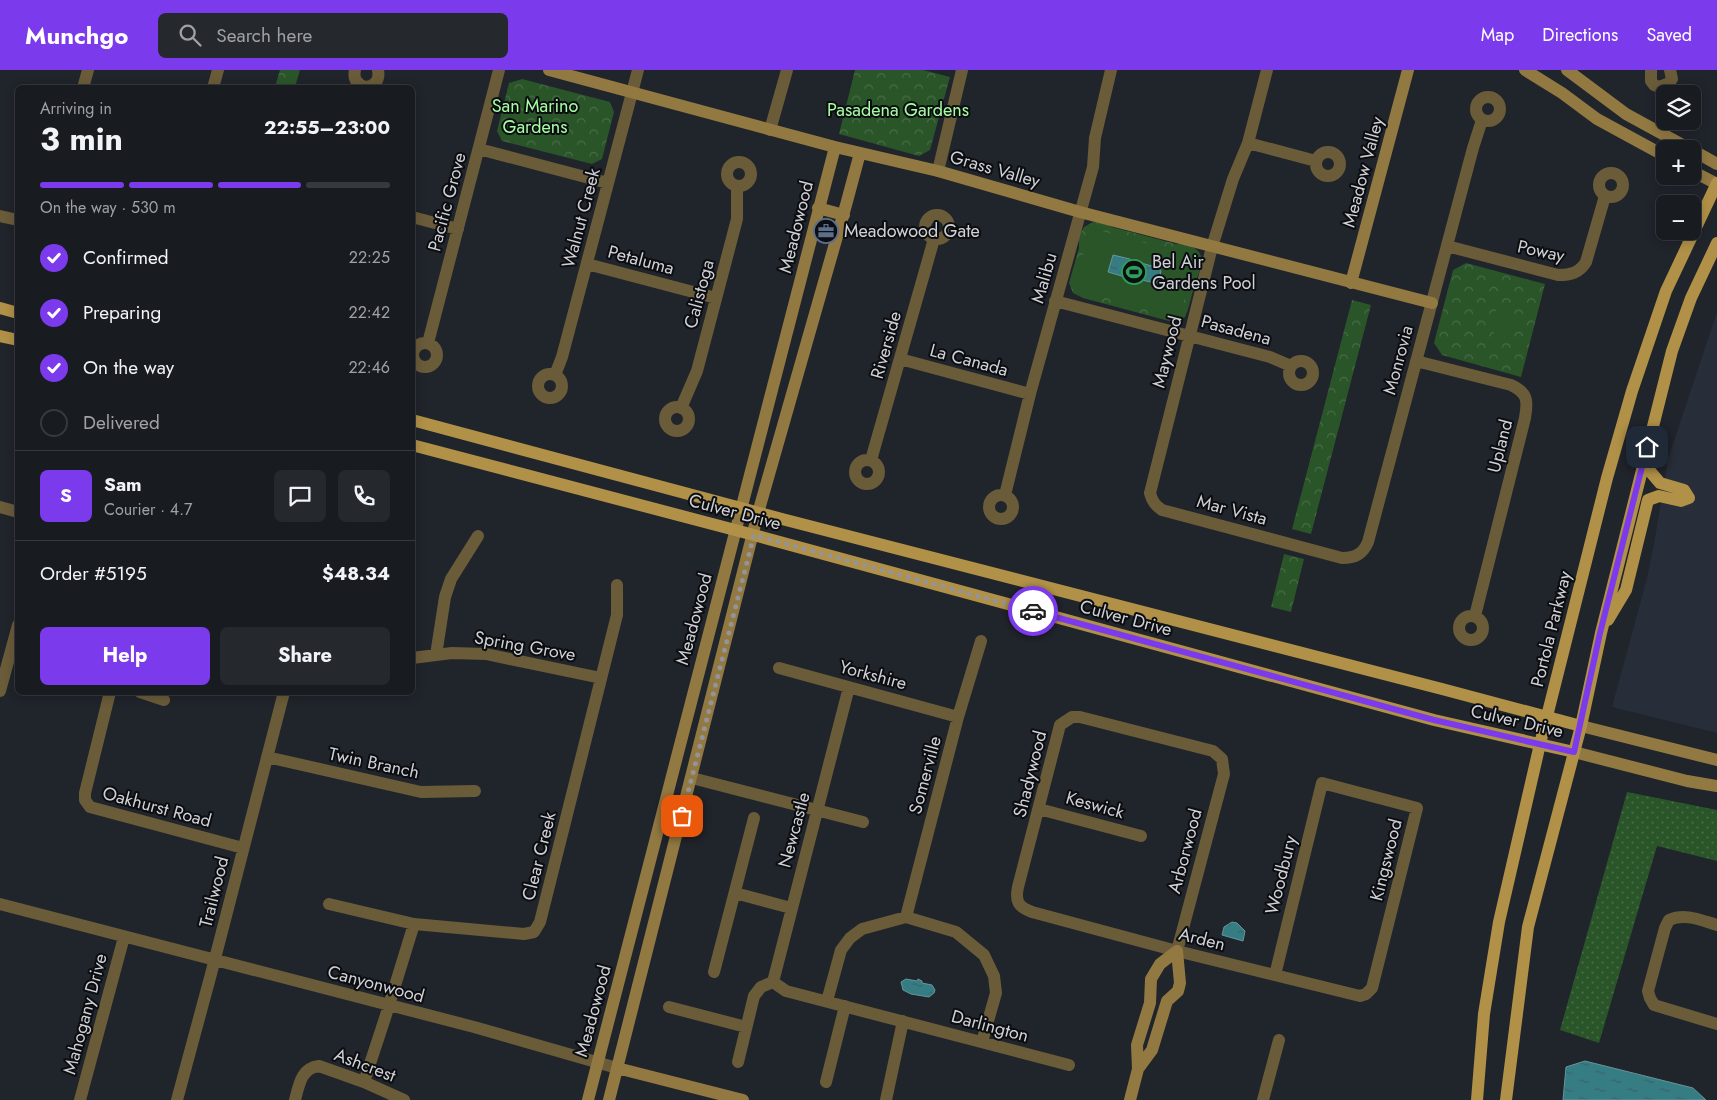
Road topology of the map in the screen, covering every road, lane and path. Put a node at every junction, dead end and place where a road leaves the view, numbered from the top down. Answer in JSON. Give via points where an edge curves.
{"nodes":[{"id":1,"x":88,"y":70,"type":"edge"},
{"id":2,"x":218,"y":70,"type":"edge"},
{"id":3,"x":355,"y":70,"type":"edge"},
{"id":4,"x":378,"y":70,"type":"edge"},
{"id":5,"x":499,"y":70,"type":"edge"},
{"id":6,"x":550,"y":70,"type":"edge"},
{"id":7,"x":638,"y":70,"type":"edge"},
{"id":8,"x":787,"y":70,"type":"edge"},
{"id":9,"x":962,"y":70,"type":"edge"},
{"id":10,"x":1111,"y":70,"type":"edge"},
{"id":11,"x":1267,"y":70,"type":"edge"},
{"id":12,"x":1408,"y":70,"type":"edge"},
{"id":13,"x":1525,"y":70,"type":"edge"},
{"id":14,"x":1567,"y":70,"type":"edge"},
{"id":15,"x":1651,"y":70,"type":"edge"},
{"id":16,"x":1670,"y":70,"type":"edge"},
{"id":17,"x":84,"y":85,"type":"edge"},
{"id":18,"x":214,"y":85,"type":"edge"},
{"id":19,"x":359,"y":85,"type":"edge"},
{"id":20,"x":373,"y":85,"type":"edge"},
{"id":21,"x":632,"y":93,"type":"junction"},
{"id":22,"x":1482,"y":120,"type":"dead end"},
{"id":23,"x":770,"y":130,"type":"junction"},
{"id":24,"x":1673,"y":140,"type":"edge"},
{"id":25,"x":1248,"y":143,"type":"junction"},
{"id":26,"x":835,"y":147,"type":"junction"},
{"id":27,"x":479,"y":149,"type":"junction"},
{"id":28,"x":1656,"y":151,"type":"edge"},
{"id":29,"x":860,"y":153,"type":"junction"},
{"id":30,"x":1701,"y":155,"type":"edge"},
{"id":31,"x":1316,"y":161,"type":"dead end"},
{"id":32,"x":1717,"y":164,"type":"edge"},
{"id":33,"x":938,"y":171,"type":"junction"},
{"id":34,"x":1701,"y":175,"type":"edge"},
{"id":35,"x":608,"y":183,"type":"junction"},
{"id":36,"x":1717,"y":183,"type":"edge"},
{"id":37,"x":737,"y":186,"type":"dead end"},
{"id":38,"x":1605,"y":196,"type":"dead end"},
{"id":39,"x":820,"y":202,"type":"junction"},
{"id":40,"x":845,"y":210,"type":"junction"},
{"id":41,"x":1080,"y":212,"type":"junction"},
{"id":42,"x":0,"y":216,"type":"edge"},
{"id":43,"x":415,"y":218,"type":"edge"},
{"id":44,"x":15,"y":219,"type":"edge"},
{"id":45,"x":458,"y":229,"type":"junction"},
{"id":46,"x":934,"y":239,"type":"dead end"},
{"id":47,"x":1717,"y":244,"type":"edge"},
{"id":48,"x":1212,"y":246,"type":"junction"},
{"id":49,"x":1447,"y":246,"type":"junction"},
{"id":50,"x":586,"y":264,"type":"junction"},
{"id":51,"x":1352,"y":283,"type":"junction"},
{"id":52,"x":716,"y":298,"type":"junction"},
{"id":53,"x":1056,"y":301,"type":"junction"},
{"id":54,"x":1432,"y":303,"type":"junction"},
{"id":55,"x":0,"y":308,"type":"edge"},
{"id":56,"x":15,"y":312,"type":"edge"},
{"id":57,"x":1189,"y":335,"type":"junction"},
{"id":58,"x":0,"y":336,"type":"edge"},
{"id":59,"x":15,"y":339,"type":"edge"},
{"id":60,"x":428,"y":343,"type":"dead end"},
{"id":61,"x":900,"y":359,"type":"junction"},
{"id":62,"x":1416,"y":362,"type":"junction"},
{"id":63,"x":1291,"y":366,"type":"dead end"},
{"id":64,"x":554,"y":375,"type":"dead end"},
{"id":65,"x":1030,"y":394,"type":"junction"},
{"id":66,"x":681,"y":408,"type":"dead end"},
{"id":67,"x":415,"y":421,"type":"edge"},
{"id":68,"x":415,"y":446,"type":"edge"},
{"id":69,"x":871,"y":460,"type":"dead end"},
{"id":70,"x":1643,"y":463,"type":"junction"},
{"id":71,"x":1005,"y":495,"type":"dead end"},
{"id":72,"x":1152,"y":500,"type":"joint"},
{"id":73,"x":0,"y":508,"type":"edge"},
{"id":74,"x":742,"y":508,"type":"junction"},
{"id":75,"x":15,"y":511,"type":"edge"},
{"id":76,"x":758,"y":513,"type":"junction"},
{"id":77,"x":735,"y":530,"type":"junction"},
{"id":78,"x":754,"y":535,"type":"junction"},
{"id":79,"x":478,"y":536,"type":"dead end"},
{"id":80,"x":1308,"y":548,"type":"joint"},
{"id":81,"x":617,"y":585,"type":"dead end"},
{"id":82,"x":1475,"y":616,"type":"dead end"},
{"id":83,"x":1600,"y":633,"type":"junction"},
{"id":84,"x":15,"y":636,"type":"edge"},
{"id":85,"x":981,"y":641,"type":"dead end"},
{"id":86,"x":436,"y":655,"type":"junction"},
{"id":87,"x":415,"y":658,"type":"edge"},
{"id":88,"x":779,"y":668,"type":"dead end"},
{"id":89,"x":601,"y":678,"type":"junction"},
{"id":90,"x":849,"y":687,"type":"junction"},
{"id":91,"x":0,"y":691,"type":"edge"},
{"id":92,"x":109,"y":695,"type":"edge"},
{"id":93,"x":149,"y":695,"type":"edge"},
{"id":94,"x":283,"y":695,"type":"edge"},
{"id":95,"x":164,"y":700,"type":"dead end"},
{"id":96,"x":958,"y":716,"type":"junction"},
{"id":97,"x":1547,"y":717,"type":"junction"},
{"id":98,"x":1581,"y":726,"type":"junction"},
{"id":99,"x":1540,"y":744,"type":"junction"},
{"id":100,"x":1574,"y":752,"type":"junction"},
{"id":101,"x":267,"y":757,"type":"junction"},
{"id":102,"x":1222,"y":760,"type":"joint"},
{"id":103,"x":1717,"y":760,"type":"edge"},
{"id":104,"x":692,"y":778,"type":"junction"},
{"id":105,"x":1322,"y":783,"type":"joint"},
{"id":106,"x":1717,"y":786,"type":"edge"},
{"id":107,"x":475,"y":791,"type":"dead end"},
{"id":108,"x":1039,"y":809,"type":"junction"},
{"id":109,"x":817,"y":810,"type":"junction"},
{"id":110,"x":754,"y":818,"type":"dead end"},
{"id":111,"x":863,"y":822,"type":"dead end"},
{"id":112,"x":1141,"y":836,"type":"dead end"},
{"id":113,"x":243,"y":848,"type":"junction"},
{"id":114,"x":735,"y":893,"type":"junction"},
{"id":115,"x":0,"y":904,"type":"edge"},
{"id":116,"x":330,"y":904,"type":"dead end"},
{"id":117,"x":791,"y":908,"type":"junction"},
{"id":118,"x":1023,"y":909,"type":"joint"},
{"id":119,"x":906,"y":918,"type":"junction"},
{"id":120,"x":414,"y":924,"type":"junction"},
{"id":121,"x":1717,"y":925,"type":"edge"},
{"id":122,"x":124,"y":937,"type":"junction"},
{"id":123,"x":1177,"y":951,"type":"junction"},
{"id":124,"x":215,"y":959,"type":"junction"},
{"id":125,"x":714,"y":972,"type":"dead end"},
{"id":126,"x":1274,"y":974,"type":"junction"},
{"id":127,"x":773,"y":982,"type":"junction"},
{"id":128,"x":1372,"y":988,"type":"joint"},
{"id":129,"x":826,"y":1001,"type":"junction"},
{"id":130,"x":389,"y":1006,"type":"junction"},
{"id":131,"x":844,"y":1006,"type":"junction"},
{"id":132,"x":669,"y":1007,"type":"dead end"},
{"id":133,"x":903,"y":1021,"type":"junction"},
{"id":134,"x":1717,"y":1024,"type":"edge"},
{"id":135,"x":746,"y":1027,"type":"junction"},
{"id":136,"x":1278,"y":1040,"type":"dead end"},
{"id":137,"x":982,"y":1042,"type":"junction"},
{"id":138,"x":598,"y":1062,"type":"junction"},
{"id":139,"x":738,"y":1062,"type":"dead end"},
{"id":140,"x":1069,"y":1066,"type":"dead end"},
{"id":141,"x":618,"y":1068,"type":"junction"},
{"id":142,"x":1138,"y":1069,"type":"junction"},
{"id":143,"x":364,"y":1082,"type":"junction"},
{"id":144,"x":826,"y":1082,"type":"dead end"},
{"id":145,"x":80,"y":1100,"type":"edge"},
{"id":146,"x":177,"y":1100,"type":"edge"},
{"id":147,"x":295,"y":1100,"type":"edge"},
{"id":148,"x":404,"y":1100,"type":"edge"},
{"id":149,"x":588,"y":1100,"type":"edge"},
{"id":150,"x":609,"y":1100,"type":"edge"},
{"id":151,"x":743,"y":1100,"type":"edge"},
{"id":152,"x":886,"y":1100,"type":"edge"},
{"id":153,"x":1130,"y":1100,"type":"edge"},
{"id":154,"x":1263,"y":1100,"type":"edge"},
{"id":155,"x":1477,"y":1100,"type":"edge"},
{"id":156,"x":1506,"y":1100,"type":"edge"}],
"edges":[{"from":1,"to":17,"type":"street"},
{"from":2,"to":18,"type":"street"},
{"from":3,"to":19,"type":"street"},
{"from":4,"to":20,"type":"street","via":[[378,80]]},
{"from":5,"to":27,"type":"street","name":"Pacific Grove"},
{"from":6,"to":21,"type":"main road","name":"Grass Valley"},
{"from":7,"to":21,"type":"street","name":"Walnut Creek"},
{"from":8,"to":23,"type":"street"},
{"from":9,"to":33,"type":"street"},
{"from":10,"to":41,"type":"street","name":"Malibu","via":[[1095,138],[1093,167]]},
{"from":11,"to":25,"type":"street","name":"Maywood"},
{"from":12,"to":51,"type":"main road","name":"Meadow Valley"},
{"from":13,"to":28,"type":"main road","via":[[1597,119]]},
{"from":14,"to":24,"type":"main road","via":[[1626,114]]},
{"from":15,"to":16,"type":"street","via":[[1651,80],[1659,87],[1672,79]]},
{"from":21,"to":23,"type":"main road","name":"Grass Valley"},
{"from":21,"to":35,"type":"street","name":"Walnut Creek"},
{"from":22,"to":49,"type":"street","name":"Monrovia"},
{"from":23,"to":26,"type":"main road","name":"Grass Valley"},
{"from":25,"to":31,"type":"street"},
{"from":25,"to":48,"type":"street","name":"Maywood"},
{"from":26,"to":29,"type":"main road","name":"Grass Valley"},
{"from":26,"to":39,"type":"main road","name":"Meadowood"},
{"from":27,"to":35,"type":"street"},
{"from":27,"to":45,"type":"street","name":"Pacific Grove"},
{"from":29,"to":33,"type":"main road","name":"Grass Valley"},
{"from":29,"to":40,"type":"main road","name":"Meadowood"},
{"from":30,"to":32,"type":"main road"},
{"from":33,"to":41,"type":"main road","name":"Grass Valley"},
{"from":34,"to":36,"type":"main road"},
{"from":35,"to":50,"type":"street","name":"Walnut Creek"},
{"from":36,"to":97,"type":"main road","name":"Portola Parkway","via":[[1666,291],[1632,391]]},
{"from":37,"to":52,"type":"street","name":"Calistoga","via":[[737,219]]},
{"from":38,"to":49,"type":"street","name":"Poway","via":[[1586,262],[1576,273],[1558,275]]},
{"from":39,"to":40,"type":"main road"},
{"from":39,"to":74,"type":"main road","name":"Meadowood"},
{"from":40,"to":76,"type":"main road","name":"Meadowood"},
{"from":41,"to":48,"type":"main road","name":"Grass Valley"},
{"from":41,"to":53,"type":"street","name":"Malibu"},
{"from":42,"to":44,"type":"street"},
{"from":43,"to":45,"type":"street"},
{"from":45,"to":60,"type":"street","name":"Pacific Grove"},
{"from":46,"to":61,"type":"street","name":"Riverside"},
{"from":47,"to":70,"type":"main road","via":[[1672,351]]},
{"from":48,"to":51,"type":"main road","name":"Grass Valley"},
{"from":48,"to":57,"type":"street","name":"Maywood"},
{"from":49,"to":54,"type":"street","name":"Monrovia"},
{"from":50,"to":52,"type":"street","name":"Petaluma"},
{"from":50,"to":64,"type":"street","name":"Walnut Creek","via":[[562,357]]},
{"from":51,"to":54,"type":"main road","name":"Grass Valley"},
{"from":52,"to":66,"type":"street","name":"Calistoga","via":[[697,371]]},
{"from":53,"to":57,"type":"street","name":"Pasadena"},
{"from":53,"to":65,"type":"street","name":"Malibu"},
{"from":54,"to":62,"type":"street","name":"Monrovia"},
{"from":55,"to":56,"type":"main road"},
{"from":57,"to":63,"type":"street","name":"Pasadena","via":[[1270,357]]},
{"from":57,"to":72,"type":"street","name":"Maywood","via":[[1150,485]]},
{"from":58,"to":59,"type":"main road"},
{"from":61,"to":65,"type":"street","name":"La Canada"},
{"from":61,"to":69,"type":"street","name":"Riverside"},
{"from":62,"to":80,"type":"street","name":"Monrovia","via":[[1366,548],[1348,558]]},
{"from":62,"to":82,"type":"street","name":"Upland","via":[[1511,385],[1525,395],[1525,418]]},
{"from":65,"to":71,"type":"street","name":"Malibu"},
{"from":67,"to":74,"type":"main road","name":"Culver Drive"},
{"from":68,"to":77,"type":"main road","name":"Culver Drive"},
{"from":70,"to":83,"type":"main road"},
{"from":70,"to":83,"type":"main road","via":[[1660,483],[1684,490],[1689,498],[1681,501],[1659,496],[1648,500],[1626,590]]},
{"from":72,"to":80,"type":"street","name":"Mar Vista","via":[[1162,510]]},
{"from":73,"to":75,"type":"street"},
{"from":74,"to":76,"type":"main road","name":"Culver Drive"},
{"from":74,"to":77,"type":"main road","name":"Meadowood"},
{"from":76,"to":78,"type":"main road","name":"Meadowood"},
{"from":76,"to":97,"type":"main road","name":"Culver Drive"},
{"from":77,"to":78,"type":"main road","name":"Culver Drive"},
{"from":77,"to":138,"type":"main road","name":"Meadowood"},
{"from":78,"to":99,"type":"main road","name":"Culver Drive","via":[[1434,720]]},
{"from":78,"to":104,"type":"main road","name":"Meadowood"},
{"from":79,"to":86,"type":"street","via":[[451,579],[444,597]]},
{"from":81,"to":89,"type":"street","name":"Clear Creek","via":[[617,615]]},
{"from":83,"to":98,"type":"main road"},
{"from":84,"to":91,"type":"street"},
{"from":85,"to":96,"type":"street","name":"Somerville"},
{"from":86,"to":87,"type":"street","name":"Spring Grove"},
{"from":86,"to":89,"type":"street","name":"Spring Grove","via":[[503,656]]},
{"from":88,"to":90,"type":"street","name":"Yorkshire"},
{"from":89,"to":120,"type":"street","name":"Clear Creek","via":[[540,922],[534,932],[524,934]]},
{"from":90,"to":96,"type":"street","name":"Yorkshire"},
{"from":90,"to":109,"type":"street","name":"Newcastle"},
{"from":92,"to":113,"type":"street","name":"Oakhurst Road","via":[[85,793],[90,807]]},
{"from":93,"to":95,"type":"street"},
{"from":94,"to":101,"type":"street","name":"Trailwood"},
{"from":96,"to":119,"type":"street","name":"Somerville"},
{"from":97,"to":98,"type":"main road","name":"Culver Drive"},
{"from":97,"to":99,"type":"main road","name":"Portola Parkway"},
{"from":98,"to":100,"type":"main road"},
{"from":98,"to":103,"type":"main road","name":"Culver Drive"},
{"from":99,"to":100,"type":"main road","name":"Culver Drive"},
{"from":99,"to":155,"type":"main road","name":"Portola Parkway","via":[[1499,922],[1484,1014]]},
{"from":100,"to":106,"type":"main road","name":"Culver Drive"},
{"from":100,"to":156,"type":"main road","via":[[1528,927]]},
{"from":101,"to":107,"type":"street","name":"Twin Branch","via":[[421,792]]},
{"from":101,"to":113,"type":"street","name":"Trailwood"},
{"from":102,"to":108,"type":"street","name":"Shadywood","via":[[1213,751],[1072,717],[1060,725]]},
{"from":102,"to":123,"type":"street","name":"Arborwood","via":[[1224,774]]},
{"from":104,"to":109,"type":"street"},
{"from":104,"to":141,"type":"main road","name":"Meadowood"},
{"from":105,"to":126,"type":"street","name":"Woodbury"},
{"from":105,"to":128,"type":"street","name":"Kingswood","via":[[1418,808]]},
{"from":108,"to":112,"type":"street","name":"Keswick"},
{"from":108,"to":118,"type":"street","name":"Shadywood","via":[[1016,896]]},
{"from":109,"to":111,"type":"street"},
{"from":109,"to":117,"type":"street","name":"Newcastle"},
{"from":110,"to":114,"type":"street"},
{"from":113,"to":124,"type":"street","name":"Trailwood"},
{"from":114,"to":117,"type":"street"},
{"from":114,"to":125,"type":"street"},
{"from":115,"to":122,"type":"street","name":"Canyonwood"},
{"from":116,"to":120,"type":"street","name":"Clear Creek"},
{"from":117,"to":127,"type":"street","name":"Newcastle"},
{"from":118,"to":123,"type":"street","name":"Arden"},
{"from":119,"to":129,"type":"street","via":[[862,930],[850,938],[841,950]]},
{"from":119,"to":137,"type":"street","via":[[956,932],[984,955],[994,976],[996,993]]},
{"from":120,"to":130,"type":"street"},
{"from":121,"to":134,"type":"street","via":[[1684,916],[1669,920],[1648,992],[1654,1005],[1662,1009]]},
{"from":122,"to":124,"type":"street","name":"Canyonwood"},
{"from":122,"to":145,"type":"street","name":"Mahogany Drive"},
{"from":123,"to":126,"type":"street","name":"Arden"},
{"from":123,"to":142,"type":"main road","name":"Arborwood","via":[[1178,991],[1167,1001],[1152,1050]]},
{"from":123,"to":142,"type":"main road","name":"Arborwood","via":[[1160,964],[1151,979],[1150,1002],[1137,1046]]},
{"from":124,"to":130,"type":"street","name":"Canyonwood"},
{"from":124,"to":146,"type":"street","name":"Trailwood"},
{"from":126,"to":128,"type":"street","name":"Arden","via":[[1360,996]]},
{"from":127,"to":129,"type":"street","name":"Darlington","via":[[786,991]]},
{"from":127,"to":135,"type":"street","via":[[761,987],[754,996]]},
{"from":129,"to":131,"type":"street","name":"Darlington"},
{"from":130,"to":138,"type":"street","name":"Canyonwood"},
{"from":130,"to":143,"type":"street"},
{"from":131,"to":133,"type":"street","name":"Darlington"},
{"from":131,"to":144,"type":"street"},
{"from":132,"to":135,"type":"street"},
{"from":133,"to":137,"type":"street","name":"Darlington"},
{"from":133,"to":152,"type":"street"},
{"from":135,"to":139,"type":"street"},
{"from":136,"to":154,"type":"street"},
{"from":137,"to":140,"type":"street","name":"Darlington"},
{"from":138,"to":141,"type":"street","name":"Canyonwood"},
{"from":138,"to":149,"type":"main road","name":"Meadowood"},
{"from":141,"to":150,"type":"main road","name":"Meadowood"},
{"from":141,"to":151,"type":"main road","name":"Canyonwood"},
{"from":142,"to":153,"type":"main road","name":"Arborwood"},
{"from":143,"to":147,"type":"street","name":"Ashcrest","via":[[330,1069],[312,1067],[304,1073]]},
{"from":143,"to":148,"type":"street","name":"Ashcrest"}]}
